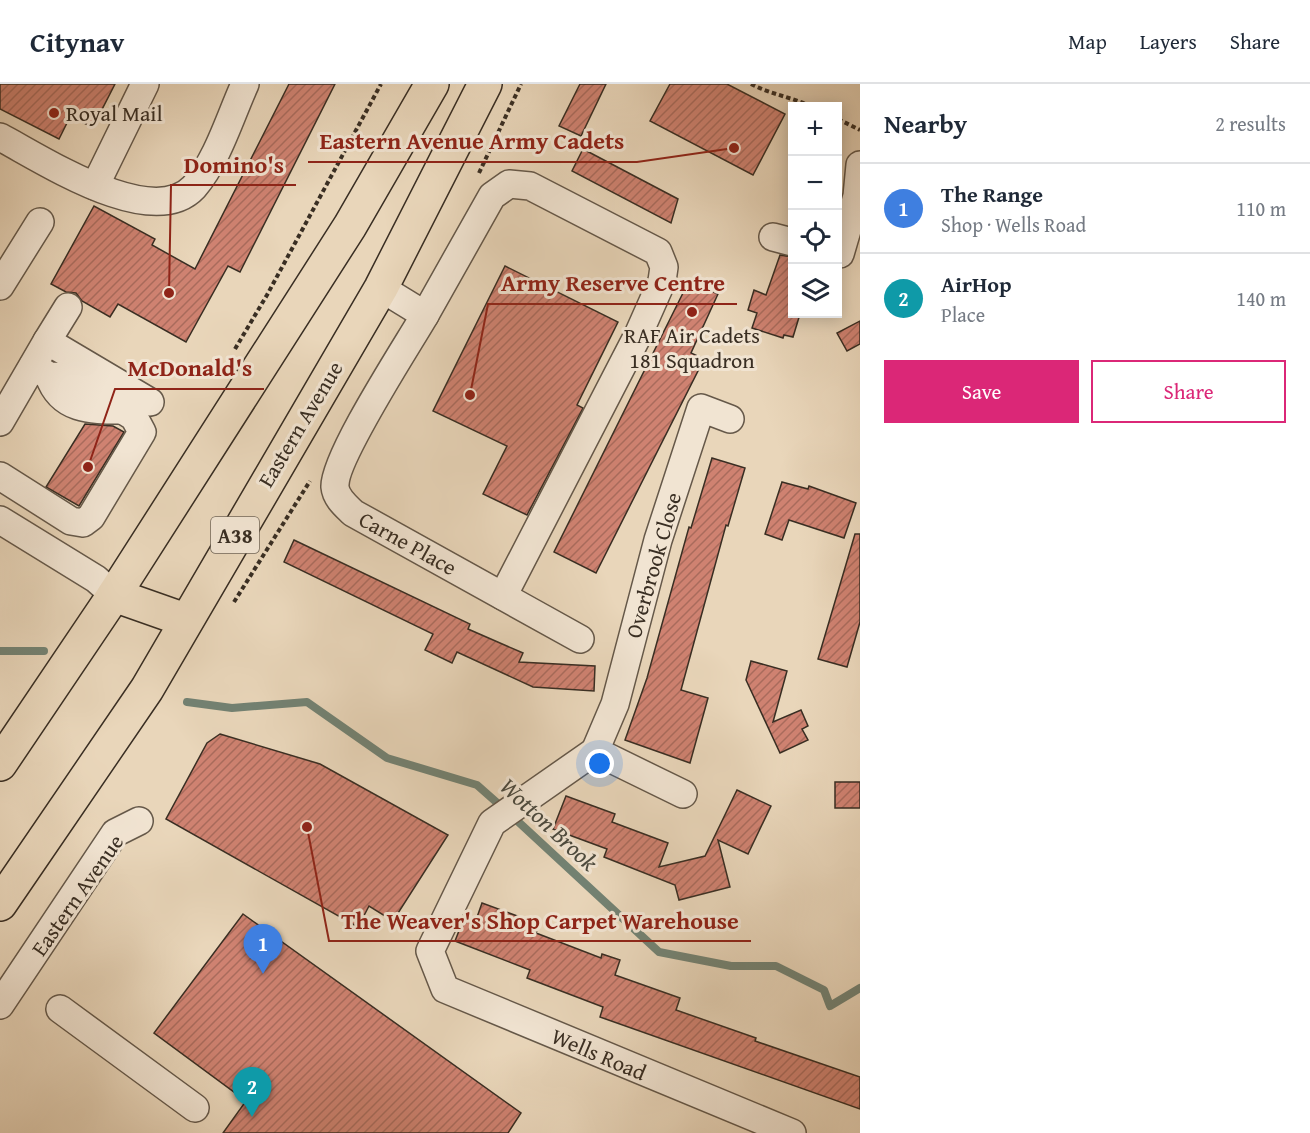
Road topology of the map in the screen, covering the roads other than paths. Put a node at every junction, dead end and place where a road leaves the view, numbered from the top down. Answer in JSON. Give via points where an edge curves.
{"nodes":[{"id":1,"x":145,"y":84,"type":"edge"},
{"id":2,"x":245,"y":84,"type":"edge"},
{"id":3,"x":432,"y":84,"type":"edge"},
{"id":4,"x":485,"y":84,"type":"edge"},
{"id":5,"x":0,"y":137,"type":"edge"},
{"id":6,"x":860,"y":165,"type":"edge"},
{"id":7,"x":95,"y":186,"type":"junction"},
{"id":8,"x":858,"y":196,"type":"edge"},
{"id":9,"x":40,"y":222,"type":"dead end"},
{"id":10,"x":842,"y":248,"type":"edge"},
{"id":11,"x":0,"y":286,"type":"edge"},
{"id":12,"x":381,"y":288,"type":"junction"},
{"id":13,"x":68,"y":307,"type":"dead end"},
{"id":14,"x":425,"y":315,"type":"junction"},
{"id":15,"x":47,"y":341,"type":"junction"},
{"id":16,"x":41,"y":371,"type":"junction"},
{"id":17,"x":150,"y":402,"type":"dead end"},
{"id":18,"x":730,"y":419,"type":"dead end"},
{"id":19,"x":0,"y":422,"type":"edge"},
{"id":20,"x":0,"y":476,"type":"edge"},
{"id":21,"x":0,"y":520,"type":"edge"},
{"id":22,"x":114,"y":595,"type":"junction"},
{"id":23,"x":502,"y":596,"type":"junction"},
{"id":24,"x":185,"y":620,"type":"junction"},
{"id":25,"x":580,"y":639,"type":"dead end"},
{"id":26,"x":595,"y":751,"type":"junction"},
{"id":27,"x":0,"y":764,"type":"edge"},
{"id":28,"x":683,"y":794,"type":"dead end"},
{"id":29,"x":139,"y":821,"type":"dead end"},
{"id":30,"x":0,"y":904,"type":"edge"},
{"id":31,"x":0,"y":1005,"type":"edge"},
{"id":32,"x":60,"y":1009,"type":"dead end"},
{"id":33,"x":195,"y":1108,"type":"dead end"},
{"id":34,"x":756,"y":1127,"type":"edge"},
{"id":35,"x":792,"y":1133,"type":"edge"}],
"edges":[{"from":1,"to":7,"type":"street"},
{"from":2,"to":7,"type":"street","via":[[213,158],[192,188],[164,202],[112,195]]},
{"from":3,"to":22,"type":"highway","via":[[350,226]]},
{"from":4,"to":12,"type":"highway","name":"Eastern Avenue","number":"A38"},
{"from":5,"to":7,"type":"street"},
{"from":6,"to":8,"type":"street"},
{"from":8,"to":10,"type":"street"},
{"from":9,"to":11,"type":"street"},
{"from":12,"to":14,"type":"street"},
{"from":12,"to":24,"type":"highway","name":"Eastern Avenue","number":"A38"},
{"from":13,"to":15,"type":"street"},
{"from":14,"to":23,"type":"street","name":"Carne Place","via":[[343,455],[335,488],[353,513]]},
{"from":14,"to":23,"type":"street","name":"Carne Place","via":[[492,196],[509,184],[530,186],[663,258],[662,281],[638,335]]},
{"from":15,"to":16,"type":"street"},
{"from":15,"to":17,"type":"street"},
{"from":16,"to":19,"type":"street"},
{"from":16,"to":20,"type":"street","via":[[70,377],[134,417],[142,432],[91,518],[83,523],[71,521]]},
{"from":18,"to":26,"type":"street","name":"Overbrook Close","via":[[701,408],[658,540],[615,704]]},
{"from":21,"to":22,"type":"street","via":[[96,579]]},
{"from":22,"to":24,"type":"highway"},
{"from":22,"to":27,"type":"highway"},
{"from":23,"to":25,"type":"street","name":"Carne Place"},
{"from":24,"to":30,"type":"highway","name":"Eastern Avenue","number":"A38","via":[[147,689]]},
{"from":26,"to":28,"type":"street"},
{"from":26,"to":34,"type":"street","name":"Wells Road","via":[[492,823],[430,951],[445,989]]},
{"from":29,"to":31,"type":"street","name":"Eastern Avenue","via":[[115,833]]},
{"from":32,"to":33,"type":"street"},
{"from":34,"to":35,"type":"street","name":"Wells Road"}]}
